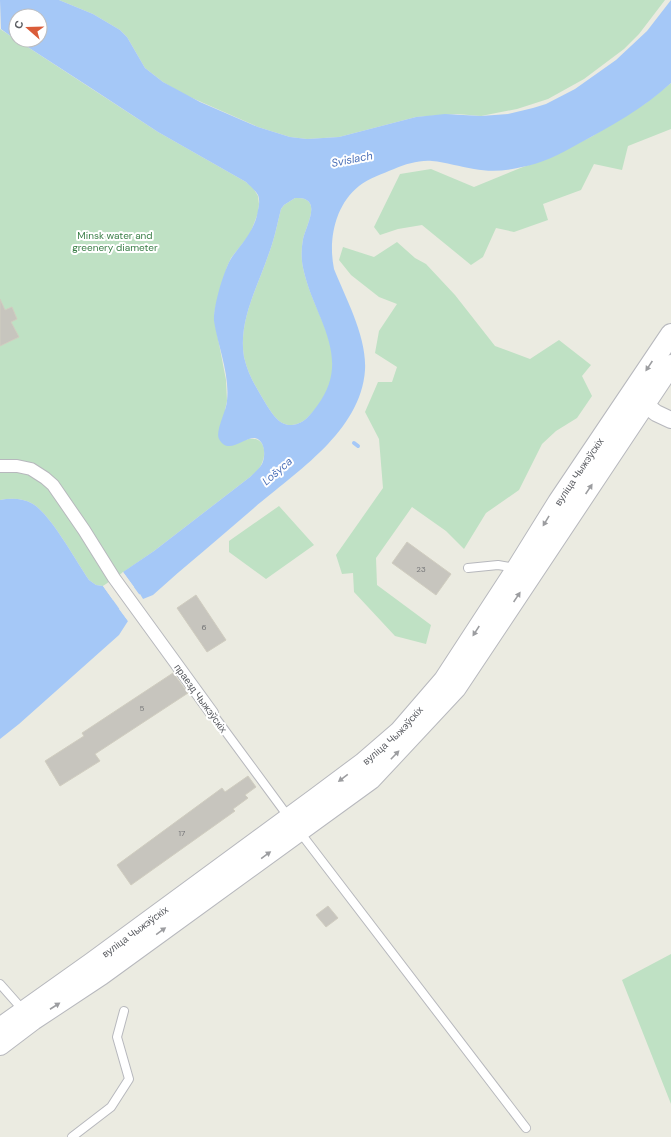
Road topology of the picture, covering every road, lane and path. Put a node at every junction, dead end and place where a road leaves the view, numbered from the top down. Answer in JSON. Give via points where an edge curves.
{"nodes":[{"id":1,"x":671,"y":334,"type":"edge"},
{"id":2,"x":671,"y":365,"type":"edge"},
{"id":3,"x":638,"y":399,"type":"junction"},
{"id":4,"x":671,"y":420,"type":"edge"},
{"id":5,"x":0,"y":466,"type":"edge"},
{"id":6,"x":468,"y":568,"type":"dead end"},
{"id":7,"x":524,"y":572,"type":"junction"},
{"id":8,"x":212,"y":713,"type":"joint"},
{"id":9,"x":294,"y":825,"type":"junction"},
{"id":10,"x":0,"y":984,"type":"edge"},
{"id":11,"x":24,"y":1011,"type":"junction"},
{"id":12,"x":124,"y":1011,"type":"dead end"},
{"id":13,"x":0,"y":1028,"type":"edge"},
{"id":14,"x":0,"y":1045,"type":"edge"},
{"id":15,"x":526,"y":1128,"type":"dead end"},
{"id":16,"x":72,"y":1137,"type":"edge"}],
"edges":[{"from":1,"to":3,"type":"street","name":"вуліца Чыжэўскіх","one_way":true},
{"from":2,"to":3,"type":"street","name":"вуліца Чыжэўскіх"},
{"from":3,"to":4,"type":"street","via":[[656,413]]},
{"from":3,"to":7,"type":"street","name":"вуліца Чыжэўскіх","via":[[558,502]]},
{"from":5,"to":8,"type":"street","name":"праезд Чыжэўскіх","via":[[31,469],[52,485],[114,578]]},
{"from":6,"to":7,"type":"lane","via":[[498,565]]},
{"from":7,"to":9,"type":"street","name":"вуліца Чыжэўскіх","via":[[456,688],[413,736],[372,779]]},
{"from":8,"to":9,"type":"lane","name":"праезд Чыжэўскіх"},
{"from":9,"to":11,"type":"street","name":"вуліца Чыжэўскіх"},
{"from":14,"to":9,"type":"street","name":"вуліца Чыжэўскіх","one_way":true,"via":[[101,975]]},
{"from":9,"to":15,"type":"lane","name":"праезд Чыжэўскіх"},
{"from":10,"to":11,"type":"lane"},
{"from":11,"to":13,"type":"street","name":"вуліца Чыжэўскіх"},
{"from":12,"to":16,"type":"lane","via":[[117,1037],[129,1079],[111,1107]]}]}
